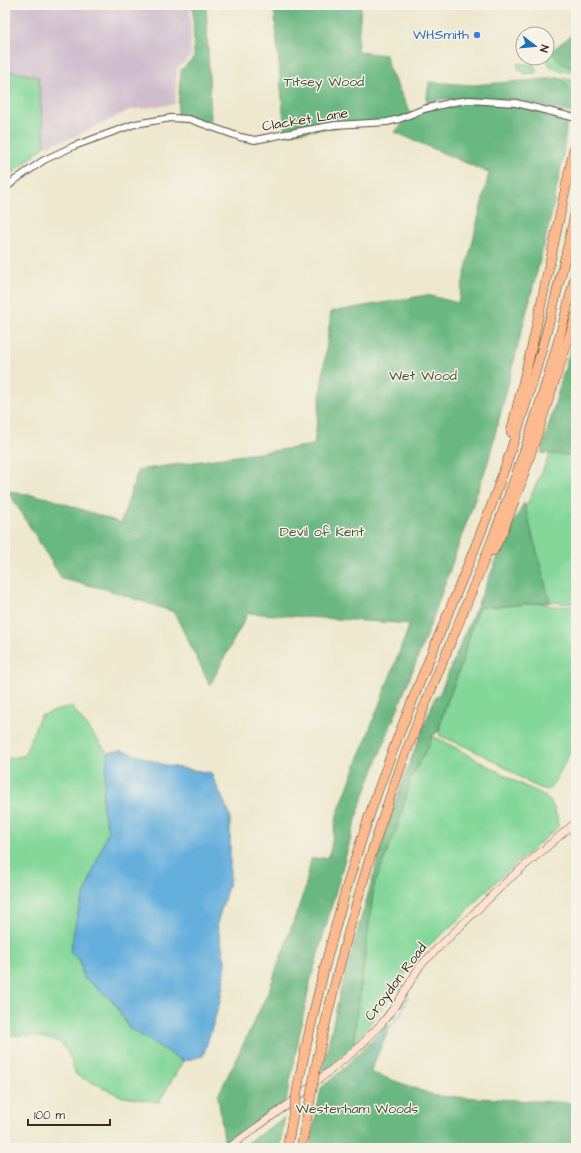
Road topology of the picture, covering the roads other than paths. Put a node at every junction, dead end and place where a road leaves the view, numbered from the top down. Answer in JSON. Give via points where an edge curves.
{"nodes":[{"id":1,"x":576,"y":118,"type":"edge"},
{"id":2,"x":576,"y":138,"type":"edge"},
{"id":3,"x":5,"y":189,"type":"edge"},
{"id":4,"x":576,"y":209,"type":"edge"},
{"id":5,"x":576,"y":272,"type":"edge"},
{"id":6,"x":576,"y":316,"type":"edge"},
{"id":7,"x":502,"y":473,"type":"junction"},
{"id":8,"x":478,"y":575,"type":"junction"},
{"id":9,"x":576,"y":822,"type":"edge"},
{"id":10,"x":228,"y":1148,"type":"edge"},
{"id":11,"x":287,"y":1148,"type":"edge"},
{"id":12,"x":301,"y":1148,"type":"edge"}],
"edges":[{"from":1,"to":3,"type":"street","name":"Clacket Lane","via":[[516,103],[462,101],[418,111],[393,121],[335,125],[255,140],[189,119],[171,118],[135,124],[74,146],[44,160]]},
{"from":2,"to":7,"type":"highway","via":[[533,342]]},
{"from":4,"to":7,"type":"highway","via":[[540,356]]},
{"from":5,"to":8,"type":"highway","via":[[537,412]]},
{"from":6,"to":8,"type":"highway","via":[[509,515],[496,546]]},
{"from":7,"to":11,"type":"highway","bridge":true,"via":[[466,570],[402,724],[346,887],[299,1080]]},
{"from":8,"to":12,"type":"highway","bridge":true,"via":[[423,709],[378,831],[356,901],[327,1013]]},
{"from":9,"to":10,"type":"main road","name":"Croydon Road","via":[[508,880],[420,966],[398,1002],[357,1050]]}]}
